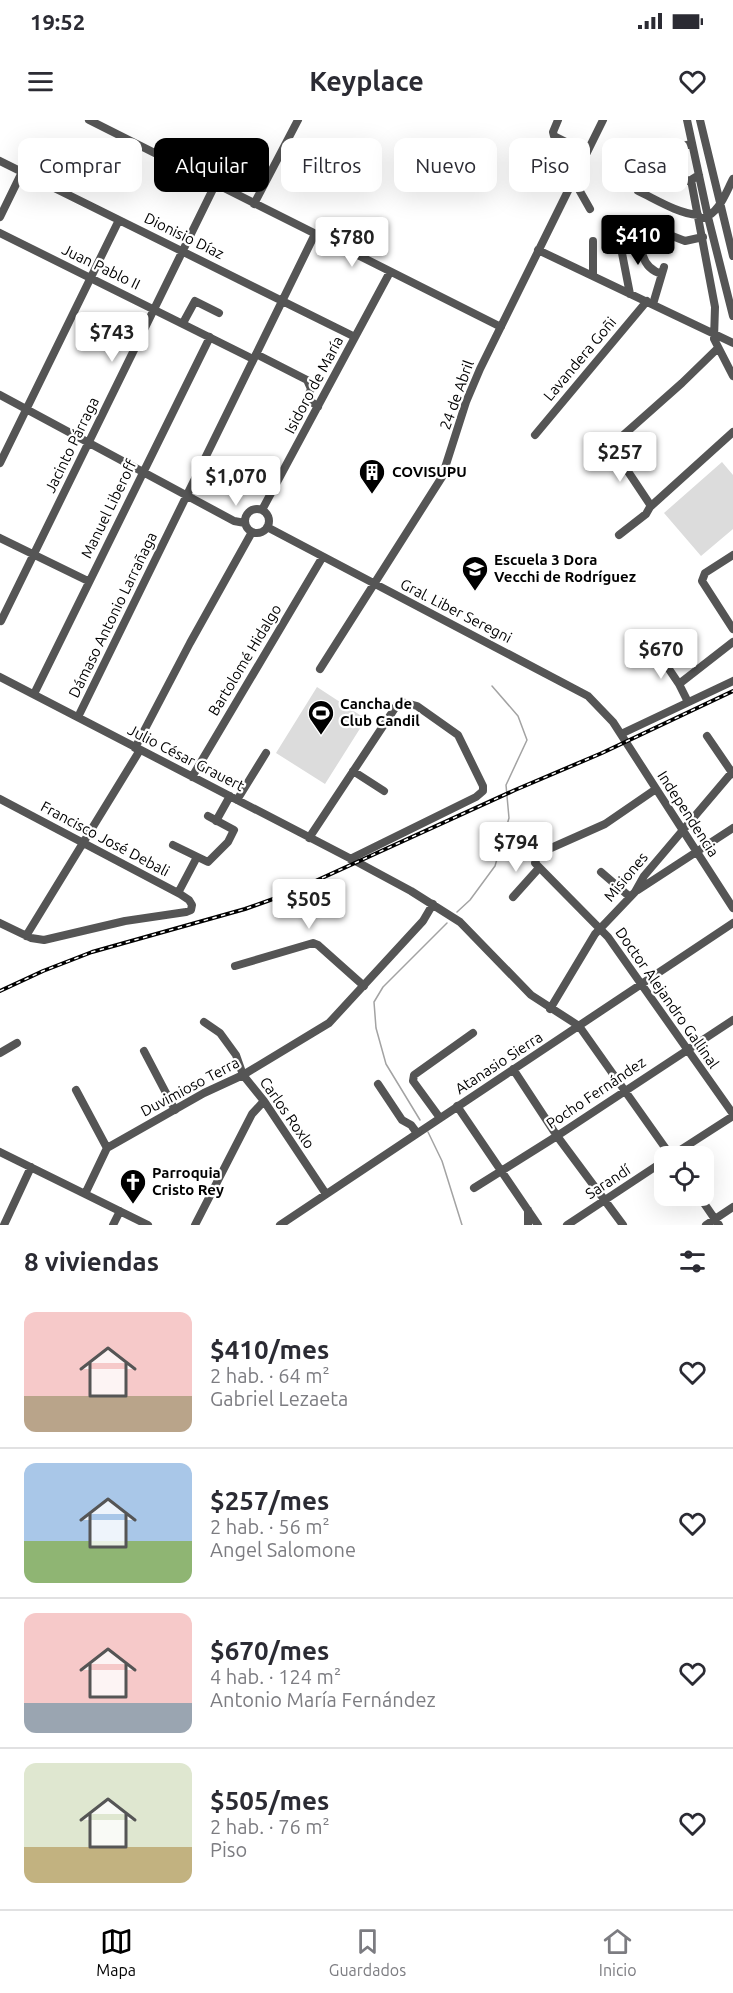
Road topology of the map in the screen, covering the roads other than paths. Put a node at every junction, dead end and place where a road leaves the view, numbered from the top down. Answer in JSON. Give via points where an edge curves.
{"nodes":[{"id":1,"x":89,"y":120,"type":"edge"},
{"id":2,"x":298,"y":120,"type":"edge"},
{"id":3,"x":558,"y":120,"type":"edge"},
{"id":4,"x":603,"y":120,"type":"edge"},
{"id":5,"x":687,"y":120,"type":"edge"},
{"id":6,"x":700,"y":120,"type":"edge"},
{"id":7,"x":558,"y":138,"type":"edge"},
{"id":8,"x":590,"y":144,"type":"edge"},
{"id":9,"x":692,"y":144,"type":"junction"},
{"id":10,"x":688,"y":145,"type":"edge"},
{"id":11,"x":154,"y":153,"type":"edge"},
{"id":12,"x":708,"y":154,"type":"junction"},
{"id":13,"x":695,"y":157,"type":"junction"},
{"id":14,"x":0,"y":161,"type":"edge"},
{"id":15,"x":18,"y":170,"type":"edge"},
{"id":16,"x":695,"y":178,"type":"junction"},
{"id":17,"x":733,"y":179,"type":"edge"},
{"id":18,"x":18,"y":180,"type":"edge"},
{"id":19,"x":688,"y":180,"type":"edge"},
{"id":20,"x":62,"y":192,"type":"edge"},
{"id":21,"x":211,"y":192,"type":"edge"},
{"id":22,"x":231,"y":192,"type":"edge"},
{"id":23,"x":567,"y":192,"type":"edge"},
{"id":24,"x":580,"y":192,"type":"edge"},
{"id":25,"x":640,"y":192,"type":"edge"},
{"id":26,"x":254,"y":204,"type":"junction"},
{"id":27,"x":720,"y":204,"type":"junction"},
{"id":28,"x":590,"y":209,"type":"dead end"},
{"id":29,"x":702,"y":217,"type":"junction"},
{"id":30,"x":0,"y":218,"type":"edge"},
{"id":31,"x":119,"y":220,"type":"junction"},
{"id":32,"x":0,"y":232,"type":"edge"},
{"id":33,"x":315,"y":234,"type":"junction"},
{"id":34,"x":703,"y":237,"type":"junction"},
{"id":35,"x":593,"y":241,"type":"dead end"},
{"id":36,"x":620,"y":243,"type":"dead end"},
{"id":37,"x":538,"y":250,"type":"junction"},
{"id":38,"x":182,"y":252,"type":"junction"},
{"id":39,"x":733,"y":256,"type":"edge"},
{"id":40,"x":390,"y":272,"type":"junction"},
{"id":41,"x":593,"y":276,"type":"junction"},
{"id":42,"x":91,"y":277,"type":"junction"},
{"id":43,"x":630,"y":294,"type":"junction"},
{"id":44,"x":283,"y":300,"type":"junction"},
{"id":45,"x":650,"y":303,"type":"junction"},
{"id":46,"x":154,"y":308,"type":"junction"},
{"id":47,"x":219,"y":312,"type":"dead end"},
{"id":48,"x":733,"y":316,"type":"edge"},
{"id":49,"x":183,"y":323,"type":"junction"},
{"id":50,"x":501,"y":327,"type":"junction"},
{"id":51,"x":714,"y":333,"type":"junction"},
{"id":52,"x":210,"y":337,"type":"junction"},
{"id":53,"x":355,"y":337,"type":"junction"},
{"id":54,"x":733,"y":343,"type":"edge"},
{"id":55,"x":718,"y":348,"type":"junction"},
{"id":56,"x":254,"y":357,"type":"junction"},
{"id":57,"x":733,"y":376,"type":"edge"},
{"id":58,"x":0,"y":395,"type":"edge"},
{"id":59,"x":318,"y":406,"type":"junction"},
{"id":60,"x":27,"y":409,"type":"junction"},
{"id":61,"x":733,"y":432,"type":"edge"},
{"id":62,"x":535,"y":435,"type":"dead end"},
{"id":63,"x":88,"y":443,"type":"junction"},
{"id":64,"x":0,"y":464,"type":"edge"},
{"id":65,"x":142,"y":472,"type":"junction"},
{"id":66,"x":187,"y":496,"type":"junction"},
{"id":67,"x":651,"y":506,"type":"junction"},
{"id":68,"x":262,"y":510,"type":"junction"},
{"id":69,"x":245,"y":523,"type":"junction"},
{"id":70,"x":267,"y":527,"type":"junction"},
{"id":71,"x":252,"y":532,"type":"junction"},
{"id":72,"x":619,"y":535,"type":"dead end"},
{"id":73,"x":0,"y":538,"type":"edge"},
{"id":74,"x":34,"y":554,"type":"junction"},
{"id":75,"x":733,"y":555,"type":"edge"},
{"id":76,"x":322,"y":558,"type":"junction"},
{"id":77,"x":88,"y":581,"type":"junction"},
{"id":78,"x":375,"y":585,"type":"junction"},
{"id":79,"x":1,"y":621,"type":"edge"},
{"id":80,"x":733,"y":629,"type":"edge"},
{"id":81,"x":733,"y":642,"type":"edge"},
{"id":82,"x":654,"y":647,"type":"dead end"},
{"id":83,"x":320,"y":669,"type":"dead end"},
{"id":84,"x":0,"y":677,"type":"edge"},
{"id":85,"x":733,"y":681,"type":"edge"},
{"id":86,"x":679,"y":684,"type":"junction"},
{"id":87,"x":34,"y":694,"type":"junction"},
{"id":88,"x":688,"y":702,"type":"junction"},
{"id":89,"x":78,"y":717,"type":"junction"},
{"id":90,"x":621,"y":734,"type":"junction"},
{"id":91,"x":707,"y":736,"type":"dead end"},
{"id":92,"x":138,"y":749,"type":"junction"},
{"id":93,"x":266,"y":753,"type":"dead end"},
{"id":94,"x":354,"y":771,"type":"junction"},
{"id":95,"x":733,"y":772,"type":"edge"},
{"id":96,"x":192,"y":777,"type":"junction"},
{"id":97,"x":656,"y":789,"type":"junction"},
{"id":98,"x":384,"y":791,"type":"dead end"},
{"id":99,"x":233,"y":798,"type":"junction"},
{"id":100,"x":0,"y":799,"type":"edge"},
{"id":101,"x":208,"y":816,"type":"dead end"},
{"id":102,"x":216,"y":821,"type":"junction"},
{"id":103,"x":733,"y":828,"type":"edge"},
{"id":104,"x":683,"y":830,"type":"junction"},
{"id":105,"x":309,"y":838,"type":"junction"},
{"id":106,"x":84,"y":843,"type":"junction"},
{"id":107,"x":173,"y":845,"type":"dead end"},
{"id":108,"x":697,"y":853,"type":"junction"},
{"id":109,"x":197,"y":857,"type":"junction"},
{"id":110,"x":350,"y":859,"type":"junction"},
{"id":111,"x":539,"y":868,"type":"junction"},
{"id":112,"x":601,"y":872,"type":"dead end"},
{"id":113,"x":178,"y":893,"type":"junction"},
{"id":114,"x":632,"y":894,"type":"junction"},
{"id":115,"x":513,"y":897,"type":"dead end"},
{"id":116,"x":433,"y":904,"type":"junction"},
{"id":117,"x":733,"y":908,"type":"edge"},
{"id":118,"x":733,"y":923,"type":"edge"},
{"id":119,"x":0,"y":924,"type":"edge"},
{"id":120,"x":599,"y":928,"type":"junction"},
{"id":121,"x":26,"y":936,"type":"junction"},
{"id":122,"x":235,"y":966,"type":"dead end"},
{"id":123,"x":641,"y":984,"type":"junction"},
{"id":124,"x":364,"y":986,"type":"junction"},
{"id":125,"x":550,"y":1009,"type":"junction"},
{"id":126,"x":733,"y":1020,"type":"edge"},
{"id":127,"x":204,"y":1022,"type":"dead end"},
{"id":128,"x":579,"y":1026,"type":"junction"},
{"id":129,"x":473,"y":1034,"type":"dead end"},
{"id":130,"x":17,"y":1043,"type":"dead end"},
{"id":131,"x":687,"y":1050,"type":"junction"},
{"id":132,"x":144,"y":1052,"type":"dead end"},
{"id":133,"x":0,"y":1053,"type":"edge"},
{"id":134,"x":513,"y":1069,"type":"junction"},
{"id":135,"x":243,"y":1075,"type":"junction"},
{"id":136,"x":378,"y":1084,"type":"dead end"},
{"id":137,"x":625,"y":1089,"type":"junction"},
{"id":138,"x":76,"y":1090,"type":"dead end"},
{"id":139,"x":264,"y":1101,"type":"junction"},
{"id":140,"x":457,"y":1106,"type":"junction"},
{"id":141,"x":176,"y":1110,"type":"junction"},
{"id":142,"x":733,"y":1115,"type":"edge"},
{"id":143,"x":440,"y":1118,"type":"junction"},
{"id":144,"x":417,"y":1133,"type":"junction"},
{"id":145,"x":557,"y":1136,"type":"junction"},
{"id":146,"x":664,"y":1146,"type":"edge"},
{"id":147,"x":686,"y":1146,"type":"edge"},
{"id":148,"x":107,"y":1148,"type":"junction"},
{"id":149,"x":0,"y":1152,"type":"edge"},
{"id":150,"x":31,"y":1167,"type":"junction"},
{"id":151,"x":654,"y":1168,"type":"edge"},
{"id":152,"x":501,"y":1171,"type":"junction"},
{"id":153,"x":474,"y":1188,"type":"dead end"},
{"id":154,"x":85,"y":1194,"type":"junction"},
{"id":155,"x":326,"y":1194,"type":"junction"},
{"id":156,"x":605,"y":1200,"type":"junction"},
{"id":157,"x":706,"y":1206,"type":"edge"},
{"id":158,"x":733,"y":1207,"type":"edge"},
{"id":159,"x":528,"y":1210,"type":"junction"},
{"id":160,"x":120,"y":1211,"type":"junction"},
{"id":161,"x":717,"y":1222,"type":"edge"},
{"id":162,"x":4,"y":1225,"type":"edge"},
{"id":163,"x":113,"y":1225,"type":"edge"},
{"id":164,"x":148,"y":1225,"type":"edge"},
{"id":165,"x":195,"y":1225,"type":"edge"},
{"id":166,"x":280,"y":1225,"type":"edge"},
{"id":167,"x":528,"y":1225,"type":"edge"},
{"id":168,"x":538,"y":1225,"type":"edge"},
{"id":169,"x":567,"y":1225,"type":"edge"},
{"id":170,"x":622,"y":1225,"type":"edge"},
{"id":171,"x":706,"y":1225,"type":"edge"}],
"edges":[{"from":1,"to":11,"type":"street"},
{"from":2,"to":26,"type":"street"},
{"from":3,"to":7,"type":"street","via":[[553,132]]},
{"from":4,"to":8,"type":"street","name":"24 de Abril"},
{"from":5,"to":9,"type":"street"},
{"from":6,"to":12,"type":"street"},
{"from":9,"to":10,"type":"street"},
{"from":9,"to":13,"type":"street"},
{"from":12,"to":13,"type":"street"},
{"from":12,"to":27,"type":"street"},
{"from":13,"to":16,"type":"street"},
{"from":14,"to":15,"type":"street","name":"Dionisio Díaz"},
{"from":16,"to":19,"type":"street"},
{"from":16,"to":29,"type":"street"},
{"from":17,"to":27,"type":"street"},
{"from":18,"to":30,"type":"street"},
{"from":20,"to":31,"type":"street","name":"Dionisio Díaz"},
{"from":21,"to":38,"type":"street","name":"Jacinto Párraga"},
{"from":22,"to":26,"type":"street"},
{"from":23,"to":37,"type":"street","name":"24 de Abril"},
{"from":24,"to":28,"type":"street"},
{"from":25,"to":29,"type":"street"},
{"from":26,"to":33,"type":"street"},
{"from":27,"to":29,"type":"street"},
{"from":27,"to":39,"type":"street"},
{"from":29,"to":34,"type":"street"},
{"from":29,"to":48,"type":"street"},
{"from":31,"to":38,"type":"street","name":"Dionisio Díaz"},
{"from":31,"to":42,"type":"street"},
{"from":32,"to":42,"type":"street","name":"Juan Pablo II"},
{"from":33,"to":40,"type":"street"},
{"from":33,"to":44,"type":"street","name":"Dámaso Antonio Larrañaga"},
{"from":34,"to":45,"type":"street","via":[[685,241],[650,227],[645,229],[644,260],[651,269],[663,270]]},
{"from":34,"to":51,"type":"street","via":[[715,307]]},
{"from":35,"to":41,"type":"street"},
{"from":36,"to":43,"type":"street"},
{"from":37,"to":41,"type":"street"},
{"from":37,"to":50,"type":"street","name":"24 de Abril"},
{"from":38,"to":44,"type":"street","name":"Dionisio Díaz"},
{"from":38,"to":46,"type":"street","name":"Jacinto Párraga"},
{"from":40,"to":50,"type":"street"},
{"from":40,"to":53,"type":"street","name":"Isidoro de María"},
{"from":41,"to":43,"type":"street"},
{"from":42,"to":46,"type":"street","name":"Juan Pablo II"},
{"from":42,"to":60,"type":"street"},
{"from":43,"to":45,"type":"street"},
{"from":44,"to":53,"type":"street","name":"Dionisio Díaz"},
{"from":44,"to":56,"type":"street","name":"Dámaso Antonio Larrañaga"},
{"from":45,"to":51,"type":"street"},
{"from":45,"to":62,"type":"street","name":"Lavandera Goñi"},
{"from":46,"to":49,"type":"street","name":"Juan Pablo II"},
{"from":46,"to":63,"type":"street","name":"Jacinto Párraga"},
{"from":47,"to":49,"type":"street","via":[[195,301]]},
{"from":49,"to":52,"type":"street","name":"Juan Pablo II"},
{"from":50,"to":78,"type":"street","name":"24 de Abril","via":[[466,402],[445,470]]},
{"from":51,"to":54,"type":"street"},
{"from":51,"to":55,"type":"street"},
{"from":52,"to":56,"type":"street","name":"Juan Pablo II"},
{"from":52,"to":65,"type":"street","name":"Manuel Liberoff"},
{"from":53,"to":59,"type":"street","name":"Isidoro de María"},
{"from":55,"to":57,"type":"street"},
{"from":55,"to":67,"type":"street","via":[[611,446]]},
{"from":56,"to":59,"type":"street","name":"Juan Pablo II","via":[[307,380],[311,386],[308,400]]},
{"from":56,"to":66,"type":"street","name":"Dámaso Antonio Larrañaga"},
{"from":58,"to":60,"type":"street"},
{"from":59,"to":68,"type":"street","name":"Isidoro de María"},
{"from":60,"to":63,"type":"street"},
{"from":60,"to":64,"type":"street"},
{"from":61,"to":67,"type":"street"},
{"from":63,"to":65,"type":"street"},
{"from":63,"to":74,"type":"street","name":"Jacinto Párraga"},
{"from":65,"to":66,"type":"street"},
{"from":65,"to":77,"type":"street","name":"Manuel Liberoff"},
{"from":66,"to":69,"type":"street"},
{"from":66,"to":89,"type":"street","name":"Dámaso Antonio Larrañaga"},
{"from":67,"to":72,"type":"street"},
{"from":68,"to":69,"type":"street","via":[[250,512]]},
{"from":68,"to":70,"type":"street","via":[[268,516]]},
{"from":69,"to":71,"type":"street"},
{"from":70,"to":71,"type":"street"},
{"from":70,"to":76,"type":"street","name":"Gral. Liber Seregni"},
{"from":71,"to":92,"type":"street","via":[[190,643]]},
{"from":73,"to":74,"type":"street"},
{"from":74,"to":77,"type":"street"},
{"from":74,"to":79,"type":"street","name":"Jacinto Párraga"},
{"from":75,"to":80,"type":"street","via":[[705,573],[702,581]]},
{"from":76,"to":78,"type":"street","name":"Gral. Liber Seregni"},
{"from":76,"to":96,"type":"street","name":"Bartolomé Hidalgo"},
{"from":77,"to":87,"type":"street","name":"Manuel Liberoff"},
{"from":78,"to":83,"type":"street","name":"24 de Abril"},
{"from":78,"to":90,"type":"street","name":"Gral. Liber Seregni","via":[[582,692],[600,706]]},
{"from":81,"to":86,"type":"street"},
{"from":82,"to":86,"type":"street"},
{"from":84,"to":87,"type":"street","name":"Julio César Grauert"},
{"from":85,"to":88,"type":"street"},
{"from":86,"to":88,"type":"street"},
{"from":87,"to":89,"type":"street","name":"Julio César Grauert"},
{"from":88,"to":90,"type":"street"},
{"from":89,"to":92,"type":"street","name":"Julio César Grauert"},
{"from":90,"to":97,"type":"street","name":"Independencia"},
{"from":91,"to":95,"type":"street"},
{"from":92,"to":96,"type":"street","name":"Julio César Grauert"},
{"from":92,"to":106,"type":"street"},
{"from":93,"to":99,"type":"street"},
{"from":94,"to":98,"type":"street"},
{"from":94,"to":105,"type":"street"},
{"from":94,"to":110,"type":"street","via":[[402,702],[417,706],[458,735],[483,791]]},
{"from":95,"to":104,"type":"street","name":"Misiones"},
{"from":96,"to":99,"type":"street","name":"Julio César Grauert"},
{"from":97,"to":104,"type":"street","name":"Independencia"},
{"from":97,"to":111,"type":"street","via":[[605,824],[542,852],[535,863]]},
{"from":99,"to":102,"type":"street"},
{"from":99,"to":105,"type":"street","name":"Julio César Grauert"},
{"from":100,"to":106,"type":"street","name":"Francisco José Debali"},
{"from":101,"to":102,"type":"street"},
{"from":102,"to":109,"type":"street","via":[[234,830],[228,842],[208,862]]},
{"from":103,"to":108,"type":"street"},
{"from":104,"to":108,"type":"street","name":"Independencia"},
{"from":104,"to":114,"type":"street","name":"Misiones"},
{"from":105,"to":110,"type":"street","name":"Julio César Grauert"},
{"from":106,"to":113,"type":"street","name":"Francisco José Debali"},
{"from":106,"to":121,"type":"street"},
{"from":107,"to":109,"type":"street"},
{"from":108,"to":114,"type":"street"},
{"from":108,"to":117,"type":"street","name":"Independencia"},
{"from":109,"to":113,"type":"street"},
{"from":110,"to":116,"type":"street","name":"Julio César Grauert"},
{"from":111,"to":115,"type":"street"},
{"from":111,"to":120,"type":"street","name":"Doctor Alejandro Gallinal"},
{"from":112,"to":114,"type":"street"},
{"from":113,"to":121,"type":"street","name":"Francisco José Debali","via":[[189,900],[192,908],[186,912],[125,921],[50,939]]},
{"from":114,"to":120,"type":"street","name":"Misiones"},
{"from":116,"to":124,"type":"street","name":"Duvimioso Terra","via":[[423,921]]},
{"from":116,"to":125,"type":"street","name":"Julio César Grauert","via":[[466,927],[524,989]]},
{"from":118,"to":123,"type":"street","name":"Atanasio Sierra"},
{"from":119,"to":121,"type":"street"},
{"from":120,"to":123,"type":"street","name":"Doctor Alejandro Gallinal"},
{"from":120,"to":125,"type":"street","name":"Misiones"},
{"from":122,"to":124,"type":"street","via":[[313,943]]},
{"from":123,"to":128,"type":"street","name":"Atanasio Sierra"},
{"from":123,"to":131,"type":"street","name":"Doctor Alejandro Gallinal"},
{"from":124,"to":135,"type":"street","name":"Duvimioso Terra","via":[[329,1023]]},
{"from":125,"to":128,"type":"street","name":"Julio César Grauert"},
{"from":126,"to":131,"type":"street","name":"Pocho Fernández"},
{"from":127,"to":135,"type":"street","name":"Carlos Roxlo","via":[[220,1033],[236,1055]]},
{"from":128,"to":134,"type":"street","name":"Atanasio Sierra"},
{"from":128,"to":137,"type":"street"},
{"from":129,"to":143,"type":"street","via":[[414,1075],[413,1081]]},
{"from":130,"to":133,"type":"street"},
{"from":131,"to":137,"type":"street","name":"Pocho Fernández"},
{"from":131,"to":142,"type":"street","name":"Doctor Alejandro Gallinal"},
{"from":132,"to":141,"type":"street"},
{"from":134,"to":140,"type":"street","name":"Atanasio Sierra"},
{"from":134,"to":145,"type":"street"},
{"from":135,"to":139,"type":"street","name":"Carlos Roxlo"},
{"from":135,"to":141,"type":"street","name":"Duvimioso Terra"},
{"from":136,"to":144,"type":"street","via":[[402,1120]]},
{"from":137,"to":145,"type":"street","name":"Pocho Fernández"},
{"from":137,"to":146,"type":"street"},
{"from":138,"to":148,"type":"street"},
{"from":139,"to":155,"type":"street","name":"Carlos Roxlo"},
{"from":139,"to":165,"type":"street","via":[[254,1111]]},
{"from":140,"to":143,"type":"street","name":"Atanasio Sierra"},
{"from":140,"to":152,"type":"street"},
{"from":141,"to":148,"type":"street","name":"Duvimioso Terra"},
{"from":142,"to":147,"type":"street"},
{"from":143,"to":144,"type":"street","name":"Atanasio Sierra"},
{"from":144,"to":155,"type":"street","name":"Atanasio Sierra"},
{"from":145,"to":152,"type":"street","name":"Pocho Fernández"},
{"from":145,"to":156,"type":"street"},
{"from":148,"to":154,"type":"street"},
{"from":149,"to":150,"type":"street"},
{"from":150,"to":154,"type":"street"},
{"from":150,"to":162,"type":"street"},
{"from":151,"to":156,"type":"street","name":"Sarandí"},
{"from":152,"to":153,"type":"street","name":"Pocho Fernández"},
{"from":152,"to":159,"type":"street"},
{"from":154,"to":160,"type":"street"},
{"from":155,"to":166,"type":"street","name":"Atanasio Sierra"},
{"from":156,"to":169,"type":"street","name":"Sarandí"},
{"from":156,"to":170,"type":"street"},
{"from":157,"to":161,"type":"street"},
{"from":158,"to":161,"type":"street"},
{"from":159,"to":167,"type":"street"},
{"from":159,"to":168,"type":"street"},
{"from":160,"to":163,"type":"street"},
{"from":160,"to":164,"type":"street"},
{"from":161,"to":171,"type":"street"}]}
